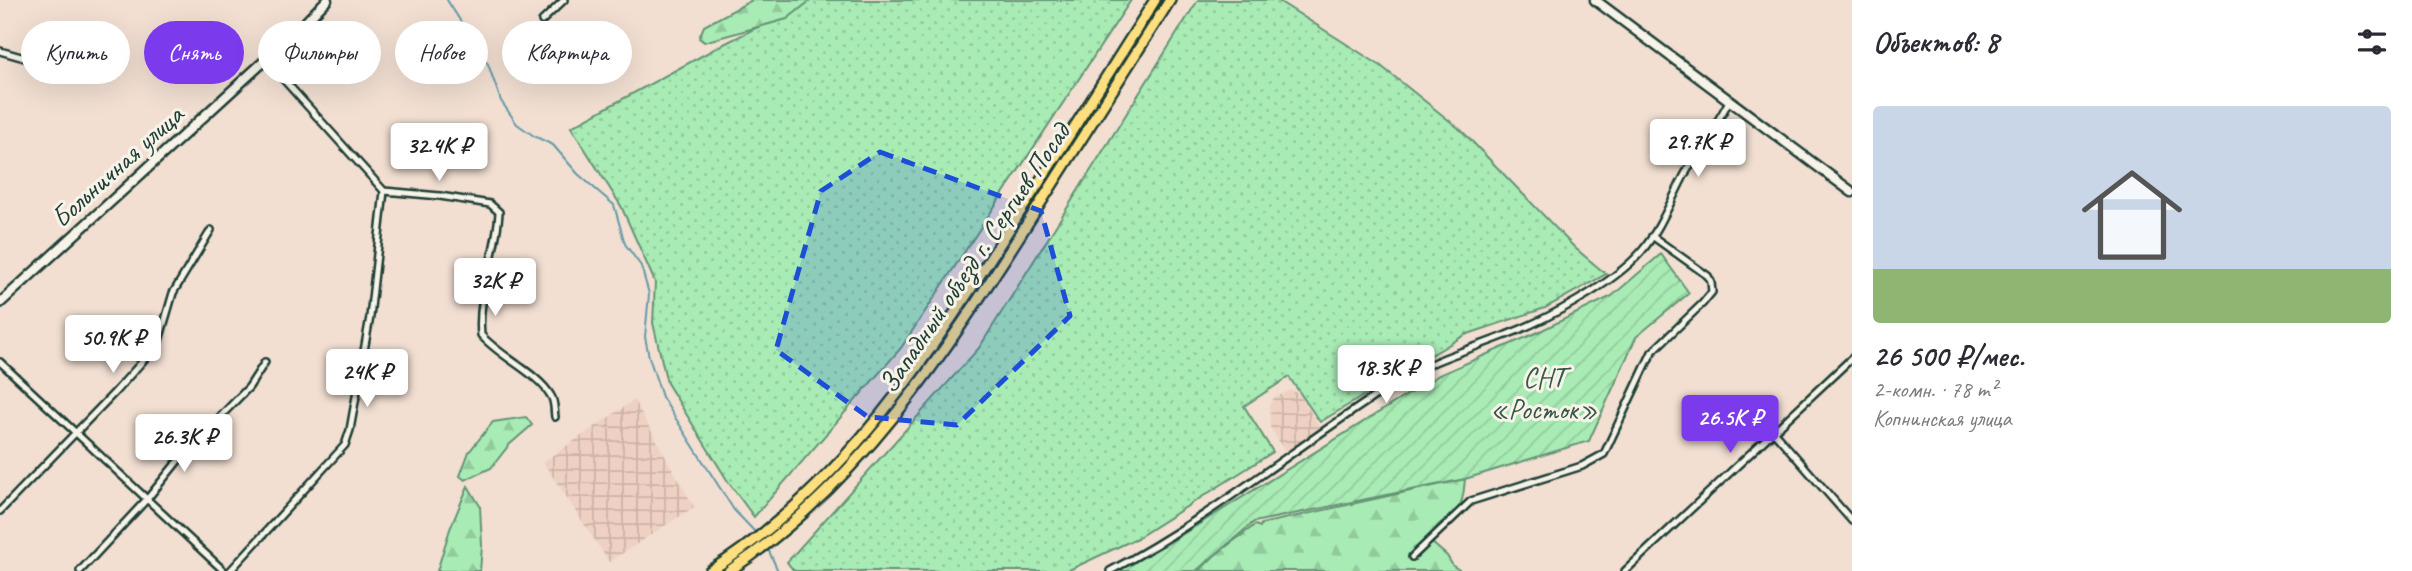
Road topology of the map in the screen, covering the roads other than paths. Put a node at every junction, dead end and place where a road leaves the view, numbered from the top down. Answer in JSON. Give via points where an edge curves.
{"nodes":[{"id":1,"x":327,"y":0,"type":"edge"},
{"id":2,"x":564,"y":0,"type":"edge"},
{"id":3,"x":1155,"y":0,"type":"edge"},
{"id":4,"x":1170,"y":0,"type":"edge"},
{"id":5,"x":1595,"y":0,"type":"edge"},
{"id":6,"x":307,"y":21,"type":"edge"},
{"id":7,"x":542,"y":21,"type":"dead end"},
{"id":8,"x":0,"y":51,"type":"edge"},
{"id":9,"x":21,"y":57,"type":"edge"},
{"id":10,"x":258,"y":66,"type":"edge"},
{"id":11,"x":287,"y":84,"type":"edge"},
{"id":12,"x":1729,"y":101,"type":"junction"},
{"id":13,"x":384,"y":191,"type":"junction"},
{"id":14,"x":1852,"y":192,"type":"edge"},
{"id":15,"x":211,"y":230,"type":"dead end"},
{"id":16,"x":1652,"y":236,"type":"junction"},
{"id":17,"x":0,"y":303,"type":"edge"},
{"id":18,"x":1852,"y":358,"type":"edge"},
{"id":19,"x":0,"y":362,"type":"edge"},
{"id":20,"x":265,"y":362,"type":"dead end"},
{"id":21,"x":555,"y":418,"type":"dead end"},
{"id":22,"x":75,"y":431,"type":"junction"},
{"id":23,"x":1774,"y":432,"type":"junction"},
{"id":24,"x":0,"y":496,"type":"edge"},
{"id":25,"x":148,"y":498,"type":"junction"},
{"id":26,"x":7,"y":502,"type":"junction"},
{"id":27,"x":0,"y":511,"type":"edge"},
{"id":28,"x":1852,"y":521,"type":"edge"},
{"id":29,"x":744,"y":555,"type":"junction"},
{"id":30,"x":1412,"y":557,"type":"dead end"},
{"id":31,"x":80,"y":571,"type":"edge"},
{"id":32,"x":224,"y":571,"type":"edge"},
{"id":33,"x":230,"y":571,"type":"edge"},
{"id":34,"x":710,"y":571,"type":"edge"},
{"id":35,"x":729,"y":571,"type":"edge"},
{"id":36,"x":1110,"y":571,"type":"edge"},
{"id":37,"x":1625,"y":571,"type":"edge"}],
"edges":[{"from":1,"to":6,"type":"street","name":"Больничная улица"},
{"from":2,"to":7,"type":"street"},
{"from":3,"to":29,"type":"main road","name":"Западный объезд г. Сергиев Посад","via":[[927,357],[851,451]]},
{"from":4,"to":29,"type":"main road","name":"Западный объезд г. Сергиев Посад","via":[[934,365],[890,423],[793,523]]},
{"from":5,"to":12,"type":"street"},
{"from":8,"to":9,"type":"street"},
{"from":10,"to":17,"type":"street","name":"Больничная улица"},
{"from":11,"to":13,"type":"street"},
{"from":12,"to":14,"type":"street"},
{"from":12,"to":16,"type":"street"},
{"from":13,"to":21,"type":"street","via":[[490,204],[499,212],[481,335],[543,386],[553,398]]},
{"from":13,"to":33,"type":"street","via":[[370,317],[345,444]]},
{"from":15,"to":22,"type":"street","via":[[173,293],[158,344]]},
{"from":16,"to":30,"type":"street","via":[[1701,271],[1711,282],[1712,292],[1652,352],[1604,454],[1582,466],[1471,501]]},
{"from":16,"to":36,"type":"street","via":[[1640,254],[1609,279],[1557,312],[1405,376],[1211,512]]},
{"from":18,"to":23,"type":"street"},
{"from":19,"to":22,"type":"street"},
{"from":20,"to":25,"type":"street","via":[[249,387]]},
{"from":22,"to":25,"type":"street"},
{"from":22,"to":26,"type":"street"},
{"from":23,"to":28,"type":"street"},
{"from":23,"to":37,"type":"street"},
{"from":24,"to":26,"type":"street"},
{"from":25,"to":31,"type":"street"},
{"from":25,"to":32,"type":"street"},
{"from":26,"to":27,"type":"street"},
{"from":29,"to":34,"type":"main road"},
{"from":29,"to":35,"type":"main road"}]}
